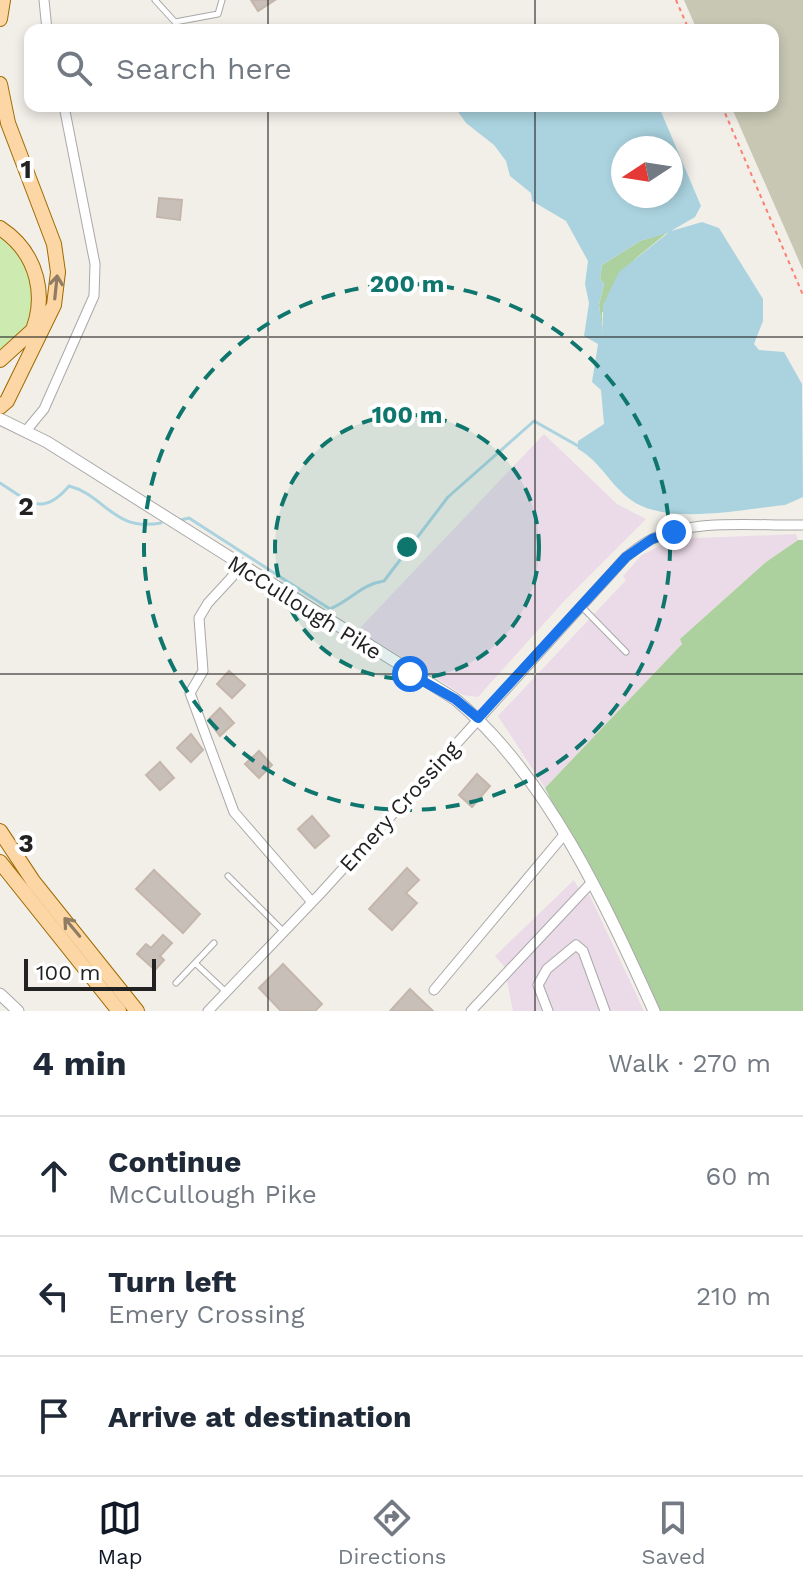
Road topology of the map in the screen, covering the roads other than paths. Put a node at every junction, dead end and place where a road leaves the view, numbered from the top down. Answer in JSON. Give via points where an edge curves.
{"nodes":[{"id":1,"x":3,"y":0,"type":"edge"},
{"id":2,"x":44,"y":0,"type":"edge"},
{"id":3,"x":155,"y":0,"type":"edge"},
{"id":4,"x":222,"y":0,"type":"edge"},
{"id":5,"x":0,"y":19,"type":"edge"},
{"id":6,"x":46,"y":24,"type":"edge"},
{"id":7,"x":0,"y":84,"type":"edge"},
{"id":8,"x":65,"y":112,"type":"edge"},
{"id":9,"x":0,"y":228,"type":"edge"},
{"id":10,"x":34,"y":330,"type":"junction"},
{"id":11,"x":0,"y":360,"type":"edge"},
{"id":12,"x":0,"y":395,"type":"edge"},
{"id":13,"x":0,"y":407,"type":"edge"},
{"id":14,"x":0,"y":419,"type":"edge"},
{"id":15,"x":25,"y":432,"type":"junction"},
{"id":16,"x":803,"y":525,"type":"edge"},
{"id":17,"x":237,"y":564,"type":"junction"},
{"id":18,"x":582,"y":607,"type":"junction"},
{"id":19,"x":626,"y":652,"type":"dead end"},
{"id":20,"x":478,"y":718,"type":"junction"},
{"id":21,"x":0,"y":831,"type":"edge"},
{"id":22,"x":563,"y":836,"type":"junction"},
{"id":23,"x":0,"y":862,"type":"edge"},
{"id":24,"x":228,"y":876,"type":"dead end"},
{"id":25,"x":591,"y":883,"type":"junction"},
{"id":26,"x":312,"y":902,"type":"junction"},
{"id":27,"x":284,"y":931,"type":"junction"},
{"id":28,"x":214,"y":943,"type":"dead end"},
{"id":29,"x":195,"y":963,"type":"junction"},
{"id":30,"x":176,"y":983,"type":"dead end"},
{"id":31,"x":434,"y":990,"type":"dead end"},
{"id":32,"x":226,"y":992,"type":"junction"},
{"id":33,"x":0,"y":994,"type":"edge"},
{"id":34,"x":18,"y":1011,"type":"edge"},
{"id":35,"x":119,"y":1011,"type":"edge"},
{"id":36,"x":137,"y":1011,"type":"edge"},
{"id":37,"x":208,"y":1011,"type":"edge"},
{"id":38,"x":471,"y":1011,"type":"edge"},
{"id":39,"x":548,"y":1011,"type":"edge"},
{"id":40,"x":605,"y":1011,"type":"edge"},
{"id":41,"x":654,"y":1011,"type":"edge"}],
"edges":[{"from":1,"to":5,"type":"main road"},
{"from":2,"to":6,"type":"street"},
{"from":3,"to":4,"type":"lane","via":[[175,22],[218,14]]},
{"from":13,"to":7,"type":"main road","one_way":true,"via":[[46,323],[58,287],[54,244],[8,123]]},
{"from":8,"to":15,"type":"street","via":[[95,264],[94,296],[44,409]]},
{"from":9,"to":10,"type":"main road","via":[[20,244],[37,278]]},
{"from":10,"to":11,"type":"main road"},
{"from":10,"to":12,"type":"main road"},
{"from":14,"to":15,"type":"street","name":"McCullough Pike"},
{"from":15,"to":17,"type":"street","name":"McCullough Pike"},
{"from":16,"to":18,"type":"street","name":"Emery Crossing","via":[[703,527],[652,539],[626,557]]},
{"from":17,"to":20,"type":"street","name":"McCullough Pike"},
{"from":17,"to":26,"type":"street","via":[[199,618],[203,671],[190,693],[234,812]]},
{"from":18,"to":19,"type":"lane"},
{"from":18,"to":20,"type":"street","name":"Emery Crossing"},
{"from":20,"to":22,"type":"street","name":"McCullough Pike","via":[[514,757]]},
{"from":20,"to":26,"type":"street","name":"Emery Crossing"},
{"from":36,"to":21,"type":"main road","one_way":true,"via":[[33,881]]},
{"from":22,"to":25,"type":"street","name":"McCullough Pike"},
{"from":22,"to":31,"type":"street"},
{"from":23,"to":35,"type":"main road"},
{"from":24,"to":27,"type":"lane"},
{"from":25,"to":38,"type":"street"},
{"from":25,"to":41,"type":"street","name":"McCullough Pike"},
{"from":26,"to":27,"type":"street","name":"Emery Crossing"},
{"from":27,"to":32,"type":"street","name":"Emery Crossing"},
{"from":28,"to":29,"type":"lane"},
{"from":29,"to":30,"type":"lane"},
{"from":29,"to":32,"type":"lane"},
{"from":32,"to":37,"type":"street","name":"Emery Crossing"},
{"from":33,"to":34,"type":"street"},
{"from":39,"to":40,"type":"street","via":[[538,985],[547,969],[576,945]]}]}
